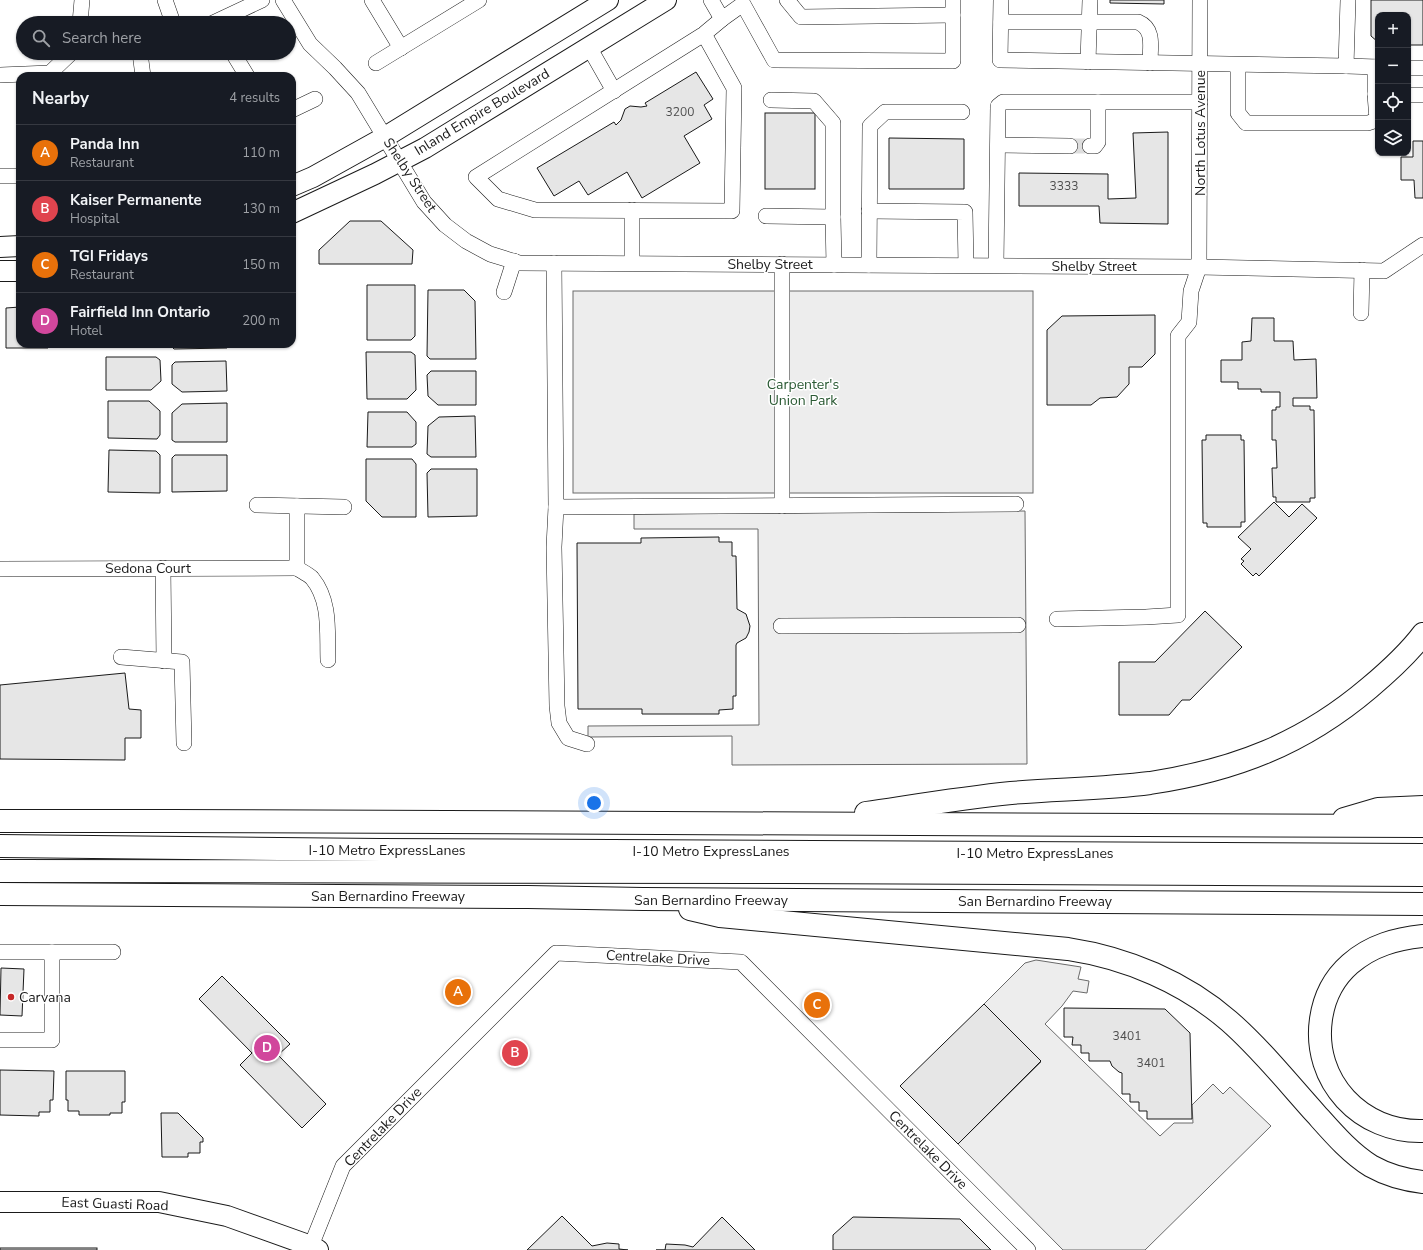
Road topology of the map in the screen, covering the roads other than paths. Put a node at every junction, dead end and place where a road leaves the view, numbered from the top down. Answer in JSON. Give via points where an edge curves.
{"nodes":[{"id":1,"x":82,"y":0,"type":"edge"},
{"id":2,"x":165,"y":0,"type":"edge"},
{"id":3,"x":262,"y":0,"type":"edge"},
{"id":4,"x":283,"y":0,"type":"edge"},
{"id":5,"x":372,"y":0,"type":"edge"},
{"id":6,"x":479,"y":0,"type":"edge"},
{"id":7,"x":608,"y":0,"type":"edge"},
{"id":8,"x":666,"y":0,"type":"edge"},
{"id":9,"x":711,"y":0,"type":"edge"},
{"id":10,"x":787,"y":0,"type":"edge"},
{"id":11,"x":953,"y":0,"type":"edge"},
{"id":12,"x":1001,"y":0,"type":"edge"},
{"id":13,"x":1090,"y":0,"type":"edge"},
{"id":14,"x":1200,"y":0,"type":"edge"},
{"id":15,"x":1348,"y":0,"type":"edge"},
{"id":16,"x":746,"y":2,"type":"edge"},
{"id":17,"x":953,"y":15,"type":"junction"},
{"id":18,"x":81,"y":16,"type":"edge"},
{"id":19,"x":171,"y":16,"type":"edge"},
{"id":20,"x":229,"y":16,"type":"edge"},
{"id":21,"x":293,"y":16,"type":"edge"},
{"id":22,"x":722,"y":19,"type":"junction"},
{"id":23,"x":296,"y":21,"type":"edge"},
{"id":24,"x":1000,"y":22,"type":"junction"},
{"id":25,"x":1089,"y":22,"type":"junction"},
{"id":26,"x":704,"y":34,"type":"junction"},
{"id":27,"x":589,"y":47,"type":"junction"},
{"id":28,"x":400,"y":48,"type":"junction"},
{"id":29,"x":64,"y":60,"type":"edge"},
{"id":30,"x":141,"y":60,"type":"edge"},
{"id":31,"x":237,"y":60,"type":"edge"},
{"id":32,"x":1088,"y":62,"type":"junction"},
{"id":33,"x":376,"y":63,"type":"dead end"},
{"id":34,"x":1150,"y":63,"type":"junction"},
{"id":35,"x":1200,"y":64,"type":"junction"},
{"id":36,"x":1238,"y":64,"type":"junction"},
{"id":37,"x":1346,"y":66,"type":"junction"},
{"id":38,"x":1375,"y":67,"type":"edge"},
{"id":39,"x":1411,"y":68,"type":"edge"},
{"id":40,"x":1423,"y":68,"type":"edge"},
{"id":41,"x":51,"y":72,"type":"edge"},
{"id":42,"x":142,"y":72,"type":"edge"},
{"id":43,"x":245,"y":72,"type":"edge"},
{"id":44,"x":16,"y":74,"type":"edge"},
{"id":45,"x":0,"y":75,"type":"edge"},
{"id":46,"x":614,"y":91,"type":"junction"},
{"id":47,"x":1411,"y":95,"type":"edge"},
{"id":48,"x":1423,"y":95,"type":"edge"},
{"id":49,"x":315,"y":99,"type":"dead end"},
{"id":50,"x":771,"y":100,"type":"dead end"},
{"id":51,"x":1098,"y":102,"type":"junction"},
{"id":52,"x":1200,"y":102,"type":"junction"},
{"id":53,"x":296,"y":108,"type":"edge"},
{"id":54,"x":962,"y":112,"type":"dead end"},
{"id":55,"x":1377,"y":120,"type":"edge"},
{"id":56,"x":385,"y":137,"type":"junction"},
{"id":57,"x":998,"y":145,"type":"junction"},
{"id":58,"x":1070,"y":146,"type":"tunnel mouth"},
{"id":59,"x":1090,"y":146,"type":"dead end"},
{"id":60,"x":400,"y":162,"type":"junction"},
{"id":61,"x":0,"y":176,"type":"edge"},
{"id":62,"x":16,"y":176,"type":"edge"},
{"id":63,"x":296,"y":184,"type":"edge"},
{"id":64,"x":632,"y":210,"type":"junction"},
{"id":65,"x":869,"y":211,"type":"junction"},
{"id":66,"x":296,"y":212,"type":"edge"},
{"id":67,"x":766,"y":216,"type":"dead end"},
{"id":68,"x":832,"y":217,"type":"junction"},
{"id":69,"x":1423,"y":245,"type":"edge"},
{"id":70,"x":16,"y":246,"type":"edge"},
{"id":71,"x":0,"y":247,"type":"edge"},
{"id":72,"x":514,"y":261,"type":"junction"},
{"id":73,"x":554,"y":263,"type":"junction"},
{"id":74,"x":632,"y":263,"type":"junction"},
{"id":75,"x":782,"y":264,"type":"junction"},
{"id":76,"x":834,"y":265,"type":"junction"},
{"id":77,"x":869,"y":265,"type":"junction"},
{"id":78,"x":966,"y":266,"type":"junction"},
{"id":79,"x":996,"y":266,"type":"junction"},
{"id":80,"x":1199,"y":267,"type":"junction"},
{"id":81,"x":1362,"y":270,"type":"junction"},
{"id":82,"x":0,"y":271,"type":"edge"},
{"id":83,"x":16,"y":271,"type":"edge"},
{"id":84,"x":504,"y":292,"type":"dead end"},
{"id":85,"x":1361,"y":313,"type":"dead end"},
{"id":86,"x":1016,"y":504,"type":"dead end"},
{"id":87,"x":257,"y":505,"type":"dead end"},
{"id":88,"x":297,"y":506,"type":"junction"},
{"id":89,"x":782,"y":506,"type":"junction"},
{"id":90,"x":344,"y":507,"type":"dead end"},
{"id":91,"x":556,"y":507,"type":"junction"},
{"id":92,"x":163,"y":568,"type":"junction"},
{"id":93,"x":296,"y":568,"type":"junction"},
{"id":94,"x":0,"y":569,"type":"edge"},
{"id":95,"x":1057,"y":619,"type":"dead end"},
{"id":96,"x":1018,"y":625,"type":"dead end"},
{"id":97,"x":781,"y":626,"type":"dead end"},
{"id":98,"x":1423,"y":634,"type":"edge"},
{"id":99,"x":122,"y":657,"type":"dead end"},
{"id":100,"x":328,"y":660,"type":"dead end"},
{"id":101,"x":164,"y":661,"type":"junction"},
{"id":102,"x":184,"y":743,"type":"dead end"},
{"id":103,"x":587,"y":744,"type":"dead end"},
{"id":104,"x":1423,"y":807,"type":"edge"},
{"id":105,"x":0,"y":821,"type":"edge"},
{"id":106,"x":782,"y":824,"type":"junction"},
{"id":107,"x":1323,"y":826,"type":"junction"},
{"id":108,"x":1423,"y":826,"type":"edge"},
{"id":109,"x":1423,"y":831,"type":"edge"},
{"id":110,"x":0,"y":846,"type":"edge"},
{"id":111,"x":1320,"y":854,"type":"junction"},
{"id":112,"x":1423,"y":855,"type":"edge"},
{"id":113,"x":0,"y":871,"type":"edge"},
{"id":114,"x":1423,"y":875,"type":"edge"},
{"id":115,"x":0,"y":894,"type":"edge"},
{"id":116,"x":643,"y":900,"type":"junction"},
{"id":117,"x":1423,"y":904,"type":"edge"},
{"id":118,"x":1423,"y":936,"type":"edge"},
{"id":119,"x":0,"y":952,"type":"edge"},
{"id":120,"x":52,"y":952,"type":"junction"},
{"id":121,"x":113,"y":952,"type":"dead end"},
{"id":122,"x":0,"y":1040,"type":"edge"},
{"id":123,"x":1423,"y":1131,"type":"edge"},
{"id":124,"x":1423,"y":1182,"type":"edge"},
{"id":125,"x":0,"y":1202,"type":"edge"},
{"id":126,"x":314,"y":1248,"type":"edge"},
{"id":127,"x":1028,"y":1250,"type":"edge"}],
"edges":[{"from":1,"to":18,"type":"street"},
{"from":2,"to":19,"type":"street"},
{"from":3,"to":20,"type":"street"},
{"from":4,"to":21,"type":"street","name":"Shelby Street"},
{"from":5,"to":28,"type":"street"},
{"from":6,"to":28,"type":"street"},
{"from":7,"to":56,"type":"main road","name":"Inland Empire Boulevard"},
{"from":8,"to":27,"type":"main road","name":"Inland Empire Boulevard"},
{"from":9,"to":22,"type":"street"},
{"from":10,"to":17,"type":"street","via":[[801,17]]},
{"from":11,"to":17,"type":"street"},
{"from":12,"to":24,"type":"street"},
{"from":13,"to":25,"type":"street"},
{"from":14,"to":35,"type":"street","name":"North Lotus Avenue"},
{"from":15,"to":37,"type":"street"},
{"from":16,"to":17,"type":"street","via":[[774,60],[953,61]]},
{"from":16,"to":22,"type":"street"},
{"from":22,"to":26,"type":"street"},
{"from":23,"to":56,"type":"street","name":"Shelby Street","via":[[310,44],[358,93]]},
{"from":24,"to":25,"type":"street"},
{"from":24,"to":32,"type":"street","via":[[1000,60]]},
{"from":25,"to":32,"type":"street"},
{"from":25,"to":34,"type":"street","via":[[1138,22],[1145,26],[1150,33]]},
{"from":26,"to":46,"type":"street"},
{"from":26,"to":64,"type":"street","via":[[734,88],[732,211]]},
{"from":27,"to":46,"type":"street"},
{"from":27,"to":60,"type":"main road","name":"Inland Empire Boulevard"},
{"from":28,"to":33,"type":"street"},
{"from":29,"to":41,"type":"street"},
{"from":30,"to":42,"type":"street"},
{"from":31,"to":43,"type":"street"},
{"from":32,"to":34,"type":"street"},
{"from":34,"to":35,"type":"street"},
{"from":35,"to":36,"type":"street"},
{"from":35,"to":52,"type":"street","name":"North Lotus Avenue"},
{"from":36,"to":37,"type":"street"},
{"from":36,"to":55,"type":"street","via":[[1238,113],[1246,123],[1368,123]]},
{"from":37,"to":38,"type":"street"},
{"from":39,"to":40,"type":"street"},
{"from":44,"to":45,"type":"street"},
{"from":46,"to":64,"type":"street","via":[[476,177],[498,199],[535,210]]},
{"from":47,"to":48,"type":"street"},
{"from":49,"to":53,"type":"street"},
{"from":50,"to":68,"type":"street","via":[[814,101],[832,122]]},
{"from":51,"to":52,"type":"street"},
{"from":51,"to":57,"type":"street","via":[[1003,102],[998,106]]},
{"from":51,"to":59,"type":"street","via":[[1098,142],[1095,146]]},
{"from":52,"to":80,"type":"street","name":"North Lotus Avenue"},
{"from":54,"to":65,"type":"street","via":[[885,112],[870,126]]},
{"from":56,"to":60,"type":"street","name":"Shelby Street"},
{"from":56,"to":63,"type":"main road","name":"Inland Empire Boulevard"},
{"from":57,"to":58,"type":"street"},
{"from":57,"to":79,"type":"street"},
{"from":60,"to":66,"type":"main road","name":"Inland Empire Boulevard"},
{"from":60,"to":72,"type":"street","name":"Shelby Street","via":[[424,202],[445,225],[466,241],[490,254]]},
{"from":61,"to":62,"type":"street"},
{"from":64,"to":74,"type":"street"},
{"from":65,"to":77,"type":"street"},
{"from":65,"to":78,"type":"street","via":[[965,212]]},
{"from":67,"to":68,"type":"street"},
{"from":68,"to":76,"type":"street"},
{"from":69,"to":81,"type":"street","name":"Shelby Street","via":[[1384,271]]},
{"from":70,"to":71,"type":"main road"},
{"from":72,"to":73,"type":"street","name":"Shelby Street"},
{"from":72,"to":84,"type":"street"},
{"from":73,"to":74,"type":"street","name":"Shelby Street"},
{"from":73,"to":91,"type":"street"},
{"from":74,"to":75,"type":"street","name":"Shelby Street"},
{"from":75,"to":76,"type":"street","name":"Shelby Street"},
{"from":75,"to":89,"type":"street"},
{"from":76,"to":77,"type":"street","name":"Shelby Street"},
{"from":77,"to":78,"type":"street","name":"Shelby Street"},
{"from":78,"to":79,"type":"street","name":"Shelby Street"},
{"from":79,"to":80,"type":"street","name":"Shelby Street"},
{"from":80,"to":81,"type":"street","name":"Shelby Street"},
{"from":80,"to":95,"type":"street","name":"North Lotus Avenue","via":[[1191,291],[1189,322],[1178,336],[1178,615]]},
{"from":81,"to":85,"type":"street"},
{"from":82,"to":83,"type":"main road"},
{"from":86,"to":89,"type":"street"},
{"from":87,"to":88,"type":"street"},
{"from":88,"to":90,"type":"street"},
{"from":88,"to":93,"type":"street"},
{"from":89,"to":91,"type":"street"},
{"from":91,"to":103,"type":"street","via":[[559,723],[568,738]]},
{"from":92,"to":93,"type":"street","name":"Sedona Court"},
{"from":92,"to":94,"type":"street","name":"Sedona Court"},
{"from":92,"to":101,"type":"street"},
{"from":93,"to":100,"type":"street","via":[[312,578],[326,606]]},
{"from":96,"to":97,"type":"street"},
{"from":98,"to":106,"type":"highway","via":[[1382,677],[1339,712],[1304,734],[1264,753],[1217,769],[1150,783],[1010,793]]},
{"from":99,"to":101,"type":"street"},
{"from":101,"to":102,"type":"street","via":[[182,662]]},
{"from":104,"to":107,"type":"highway","via":[[1378,809]]},
{"from":105,"to":106,"type":"highway"},
{"from":106,"to":107,"type":"highway"},
{"from":107,"to":108,"type":"highway"},
{"from":109,"to":111,"type":"highway"},
{"from":110,"to":111,"type":"highway","name":"I-10 Metro ExpressLanes"},
{"from":111,"to":112,"type":"highway","name":"I-10 Metro ExpressLanes"},
{"from":113,"to":114,"type":"highway","name":"I-10 Metro ExpressLanes"},
{"from":115,"to":116,"type":"highway","name":"San Bernardino Freeway"},
{"from":116,"to":117,"type":"highway","name":"San Bernardino Freeway"},
{"from":116,"to":124,"type":"highway","via":[[720,916],[1068,949],[1105,956],[1139,968],[1183,988],[1229,1021],[1356,1155],[1383,1172]]},
{"from":118,"to":123,"type":"highway","via":[[1389,942],[1350,964],[1338,978],[1325,1002],[1320,1031],[1321,1049],[1327,1071],[1347,1101],[1363,1115],[1381,1124],[1402,1130]]},
{"from":119,"to":120,"type":"street"},
{"from":120,"to":121,"type":"street"},
{"from":120,"to":122,"type":"street","via":[[52,1040]]},
{"from":125,"to":126,"type":"main road","name":"East Guasti Road","via":[[159,1202],[227,1216]]},
{"from":126,"to":127,"type":"street","name":"Centrelake Drive","via":[[344,1166],[556,953],[741,962]]}]}
